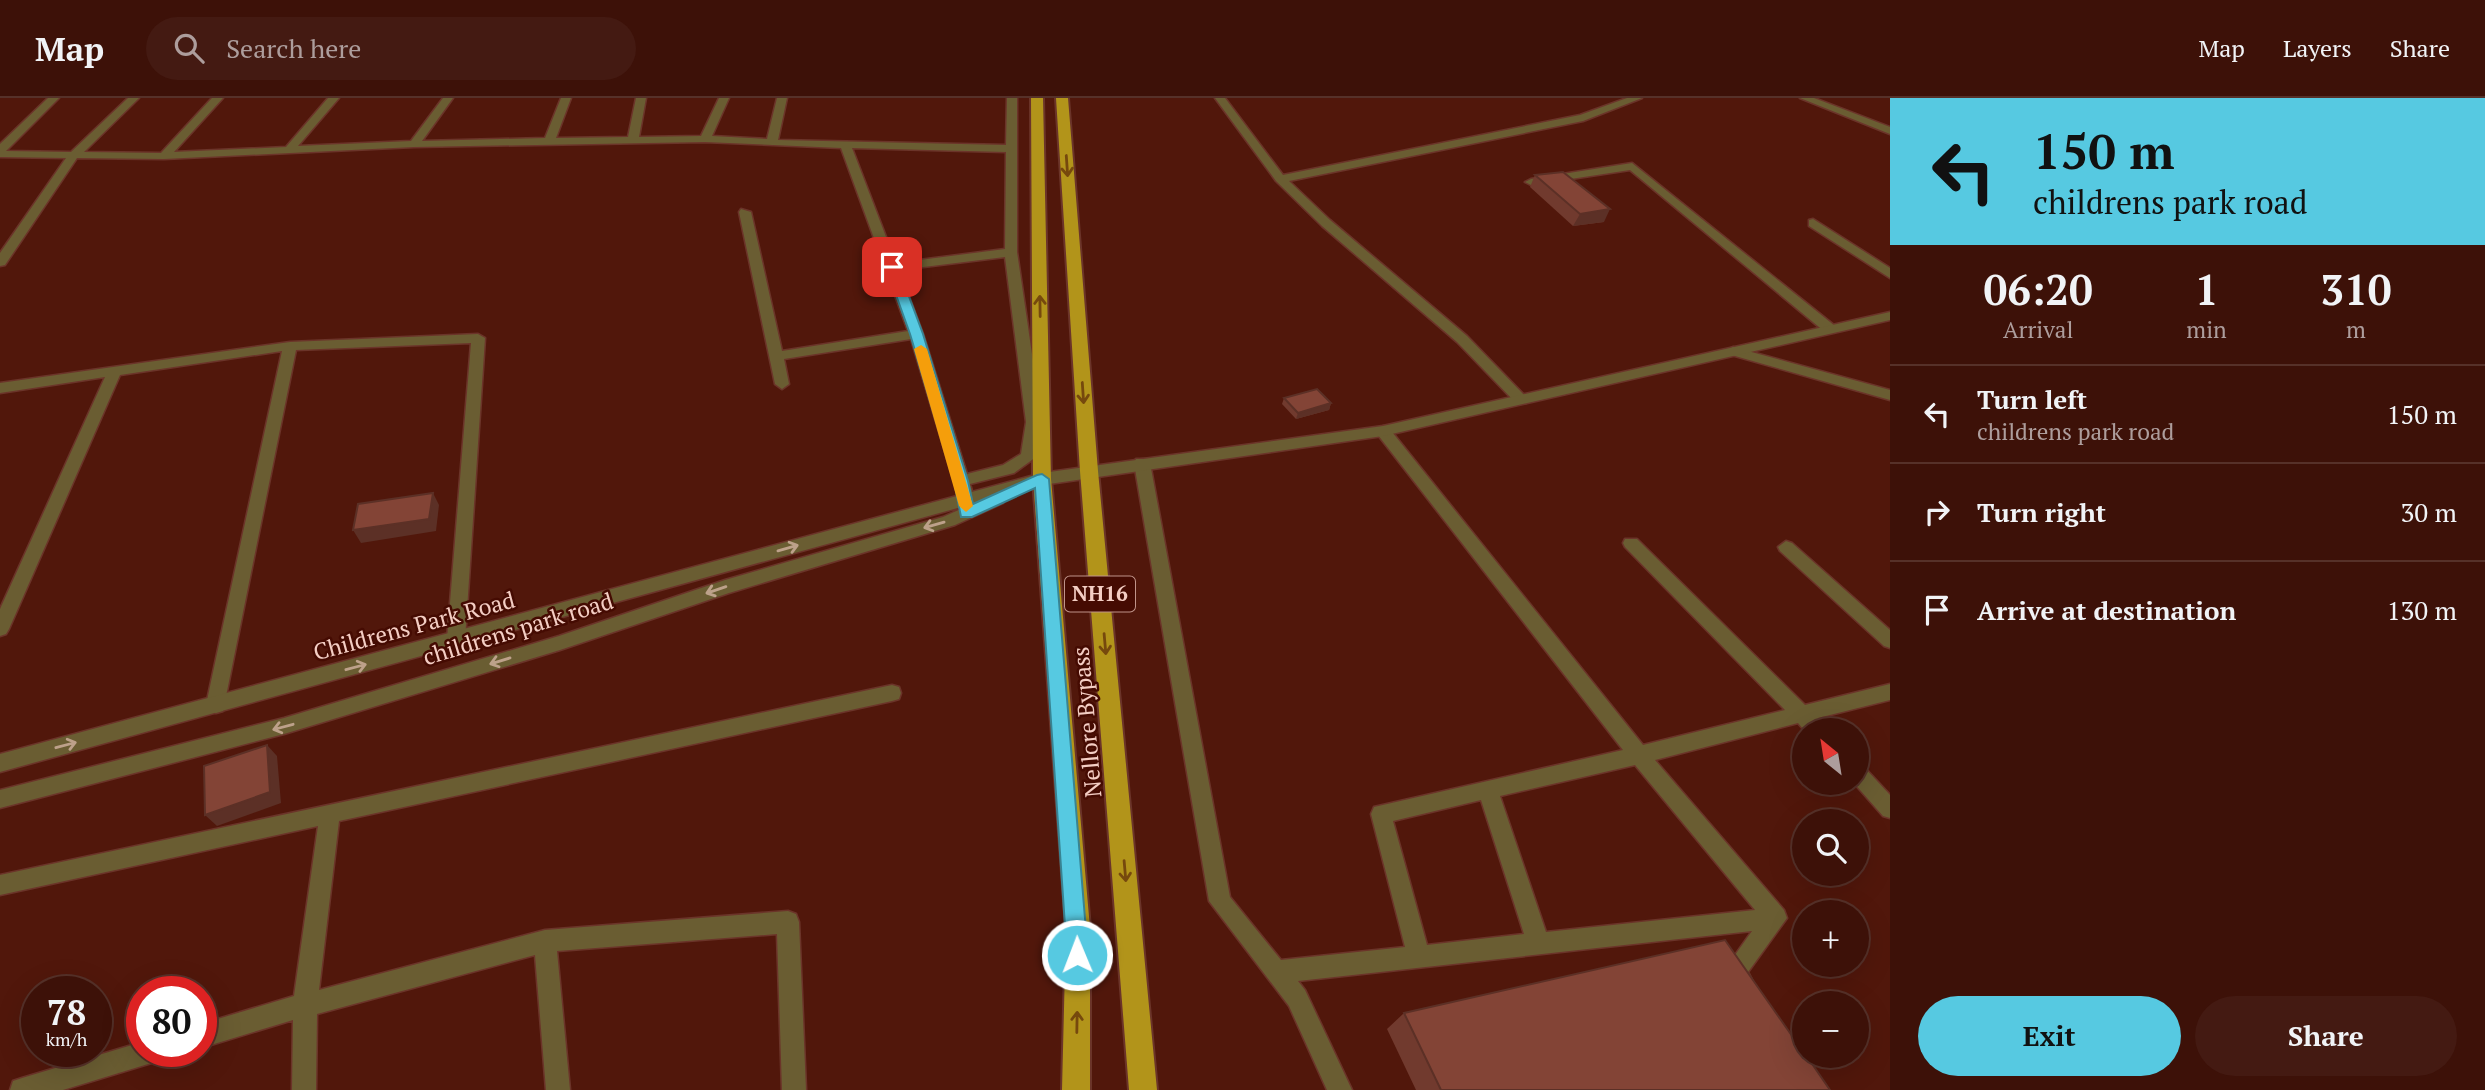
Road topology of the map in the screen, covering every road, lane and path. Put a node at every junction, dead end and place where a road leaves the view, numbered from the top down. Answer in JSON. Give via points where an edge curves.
{"nodes":[{"id":1,"x":54,"y":98,"type":"edge"},
{"id":2,"x":134,"y":98,"type":"edge"},
{"id":3,"x":218,"y":98,"type":"edge"},
{"id":4,"x":334,"y":98,"type":"edge"},
{"id":5,"x":448,"y":98,"type":"edge"},
{"id":6,"x":566,"y":98,"type":"edge"},
{"id":7,"x":641,"y":98,"type":"edge"},
{"id":8,"x":724,"y":98,"type":"edge"},
{"id":9,"x":782,"y":98,"type":"edge"},
{"id":10,"x":1012,"y":98,"type":"edge"},
{"id":11,"x":1037,"y":98,"type":"edge"},
{"id":12,"x":1062,"y":98,"type":"edge"},
{"id":13,"x":1220,"y":98,"type":"edge"},
{"id":14,"x":1637,"y":98,"type":"edge"},
{"id":15,"x":1805,"y":98,"type":"edge"},
{"id":16,"x":1890,"y":131,"type":"edge"},
{"id":17,"x":705,"y":139,"type":"junction"},
{"id":18,"x":633,"y":140,"type":"junction"},
{"id":19,"x":549,"y":141,"type":"junction"},
{"id":20,"x":414,"y":144,"type":"junction"},
{"id":21,"x":772,"y":144,"type":"junction"},
{"id":22,"x":845,"y":144,"type":"junction"},
{"id":23,"x":291,"y":148,"type":"junction"},
{"id":24,"x":1013,"y":149,"type":"junction"},
{"id":25,"x":0,"y":152,"type":"edge"},
{"id":26,"x":73,"y":156,"type":"junction"},
{"id":27,"x":164,"y":156,"type":"junction"},
{"id":28,"x":1280,"y":179,"type":"junction"},
{"id":29,"x":1531,"y":182,"type":"dead end"},
{"id":30,"x":746,"y":212,"type":"dead end"},
{"id":31,"x":1813,"y":223,"type":"dead end"},
{"id":32,"x":1011,"y":252,"type":"junction"},
{"id":33,"x":0,"y":262,"type":"edge"},
{"id":34,"x":892,"y":267,"type":"junction"},
{"id":35,"x":1890,"y":274,"type":"edge"},
{"id":36,"x":1890,"y":316,"type":"edge"},
{"id":37,"x":1830,"y":329,"type":"junction"},
{"id":38,"x":916,"y":334,"type":"junction"},
{"id":39,"x":290,"y":346,"type":"junction"},
{"id":40,"x":1733,"y":351,"type":"junction"},
{"id":41,"x":776,"y":356,"type":"junction"},
{"id":42,"x":116,"y":370,"type":"junction"},
{"id":43,"x":782,"y":384,"type":"dead end"},
{"id":44,"x":0,"y":388,"type":"edge"},
{"id":45,"x":1890,"y":395,"type":"edge"},
{"id":46,"x":1521,"y":400,"type":"junction"},
{"id":47,"x":1383,"y":431,"type":"junction"},
{"id":48,"x":1142,"y":463,"type":"junction"},
{"id":49,"x":1089,"y":471,"type":"junction"},
{"id":50,"x":1042,"y":479,"type":"junction"},
{"id":51,"x":964,"y":498,"type":"junction"},
{"id":52,"x":1631,"y":542,"type":"dead end"},
{"id":53,"x":1786,"y":547,"type":"dead end"},
{"id":54,"x":0,"y":629,"type":"edge"},
{"id":55,"x":456,"y":640,"type":"junction"},
{"id":56,"x":1890,"y":641,"type":"edge"},
{"id":57,"x":1890,"y":692,"type":"edge"},
{"id":58,"x":892,"y":693,"type":"dead end"},
{"id":59,"x":216,"y":705,"type":"junction"},
{"id":60,"x":1802,"y":714,"type":"junction"},
{"id":61,"x":1806,"y":718,"type":"edge"},
{"id":62,"x":1639,"y":755,"type":"junction"},
{"id":63,"x":0,"y":763,"type":"edge"},
{"id":64,"x":1869,"y":786,"type":"edge"},
{"id":65,"x":1488,"y":789,"type":"junction"},
{"id":66,"x":0,"y":799,"type":"edge"},
{"id":67,"x":1890,"y":809,"type":"edge"},
{"id":68,"x":330,"y":814,"type":"junction"},
{"id":69,"x":0,"y":885,"type":"edge"},
{"id":70,"x":1776,"y":918,"type":"junction"},
{"id":71,"x":545,"y":941,"type":"junction"},
{"id":72,"x":1538,"y":943,"type":"junction"},
{"id":73,"x":1419,"y":957,"type":"junction"},
{"id":74,"x":1277,"y":972,"type":"junction"},
{"id":75,"x":305,"y":1004,"type":"junction"},
{"id":76,"x":1756,"y":1004,"type":"edge"},
{"id":77,"x":217,"y":1031,"type":"edge"},
{"id":78,"x":126,"y":1061,"type":"edge"},
{"id":79,"x":66,"y":1083,"type":"edge"},
{"id":80,"x":23,"y":1090,"type":"edge"},
{"id":81,"x":304,"y":1090,"type":"edge"},
{"id":82,"x":558,"y":1090,"type":"edge"},
{"id":83,"x":794,"y":1090,"type":"edge"},
{"id":84,"x":1076,"y":1090,"type":"edge"},
{"id":85,"x":1143,"y":1090,"type":"edge"},
{"id":86,"x":1340,"y":1090,"type":"edge"}],
"edges":[{"from":1,"to":25,"type":"street"},
{"from":2,"to":26,"type":"street"},
{"from":3,"to":27,"type":"street"},
{"from":4,"to":23,"type":"street"},
{"from":5,"to":20,"type":"street"},
{"from":6,"to":19,"type":"street"},
{"from":7,"to":18,"type":"street"},
{"from":8,"to":17,"type":"street"},
{"from":9,"to":21,"type":"street"},
{"from":10,"to":24,"type":"street"},
{"from":50,"to":11,"type":"highway","name":"Nellore Bypass","number":"NH16","one_way":true},
{"from":12,"to":49,"type":"highway","name":"Nellore Bypass","number":"NH16","one_way":true},
{"from":13,"to":28,"type":"street"},
{"from":14,"to":28,"type":"street","via":[[1583,118]]},
{"from":15,"to":16,"type":"street"},
{"from":17,"to":18,"type":"street"},
{"from":17,"to":21,"type":"street"},
{"from":18,"to":19,"type":"street"},
{"from":19,"to":20,"type":"street"},
{"from":20,"to":23,"type":"street"},
{"from":21,"to":22,"type":"street"},
{"from":22,"to":24,"type":"street"},
{"from":22,"to":34,"type":"street"},
{"from":23,"to":27,"type":"street"},
{"from":24,"to":32,"type":"street"},
{"from":25,"to":26,"type":"street"},
{"from":26,"to":27,"type":"street"},
{"from":26,"to":33,"type":"street"},
{"from":28,"to":46,"type":"street","via":[[1462,339]]},
{"from":29,"to":37,"type":"street","via":[[1632,166]]},
{"from":30,"to":41,"type":"street"},
{"from":31,"to":35,"type":"street"},
{"from":32,"to":34,"type":"street"},
{"from":32,"to":51,"type":"street","via":[[1034,422],[1028,457]]},
{"from":34,"to":38,"type":"street"},
{"from":36,"to":37,"type":"street","name":"childrens park road"},
{"from":37,"to":40,"type":"street","name":"childrens park road"},
{"from":38,"to":41,"type":"street"},
{"from":38,"to":51,"type":"street"},
{"from":39,"to":42,"type":"street"},
{"from":39,"to":55,"type":"street","via":[[478,338]]},
{"from":39,"to":59,"type":"street"},
{"from":40,"to":45,"type":"street"},
{"from":40,"to":46,"type":"street","name":"childrens park road"},
{"from":41,"to":43,"type":"street"},
{"from":42,"to":44,"type":"street"},
{"from":42,"to":54,"type":"street"},
{"from":46,"to":47,"type":"street","name":"childrens park road"},
{"from":47,"to":48,"type":"street","name":"childrens park road"},
{"from":47,"to":62,"type":"street"},
{"from":48,"to":49,"type":"street","name":"childrens park road"},
{"from":48,"to":74,"type":"street","via":[[1220,901]]},
{"from":49,"to":50,"type":"street","name":"childrens park road"},
{"from":49,"to":85,"type":"highway","name":"Nellore Bypass","number":"NH16","one_way":true},
{"from":50,"to":51,"type":"street","name":"childrens park road"},
{"from":84,"to":50,"type":"highway","name":"Nellore Bypass","number":"NH16","one_way":true,"via":[[1078,928]]},
{"from":55,"to":51,"type":"street","name":"Childrens Park Road","one_way":true},
{"from":51,"to":66,"type":"street","name":"childrens park road","one_way":true,"via":[[560,643],[284,726]]},
{"from":52,"to":60,"type":"street"},
{"from":53,"to":56,"type":"street"},
{"from":59,"to":55,"type":"street","name":"Childrens Park Road","one_way":true},
{"from":57,"to":60,"type":"street"},
{"from":58,"to":68,"type":"street"},
{"from":63,"to":59,"type":"street","name":"Childrens Park Road","one_way":true},
{"from":60,"to":61,"type":"street"},
{"from":60,"to":62,"type":"street"},
{"from":62,"to":65,"type":"street"},
{"from":62,"to":70,"type":"street"},
{"from":64,"to":67,"type":"street"},
{"from":65,"to":72,"type":"street"},
{"from":65,"to":73,"type":"street","via":[[1381,814]]},
{"from":68,"to":69,"type":"street"},
{"from":68,"to":75,"type":"street"},
{"from":70,"to":72,"type":"street"},
{"from":70,"to":76,"type":"street","via":[[1734,972]]},
{"from":71,"to":75,"type":"street"},
{"from":71,"to":82,"type":"street"},
{"from":71,"to":83,"type":"street","via":[[788,922]]},
{"from":72,"to":73,"type":"street"},
{"from":73,"to":74,"type":"street"},
{"from":74,"to":86,"type":"street","via":[[1297,998]]},
{"from":75,"to":77,"type":"street"},
{"from":75,"to":81,"type":"street"},
{"from":78,"to":79,"type":"street"},
{"from":79,"to":80,"type":"street"}]}
